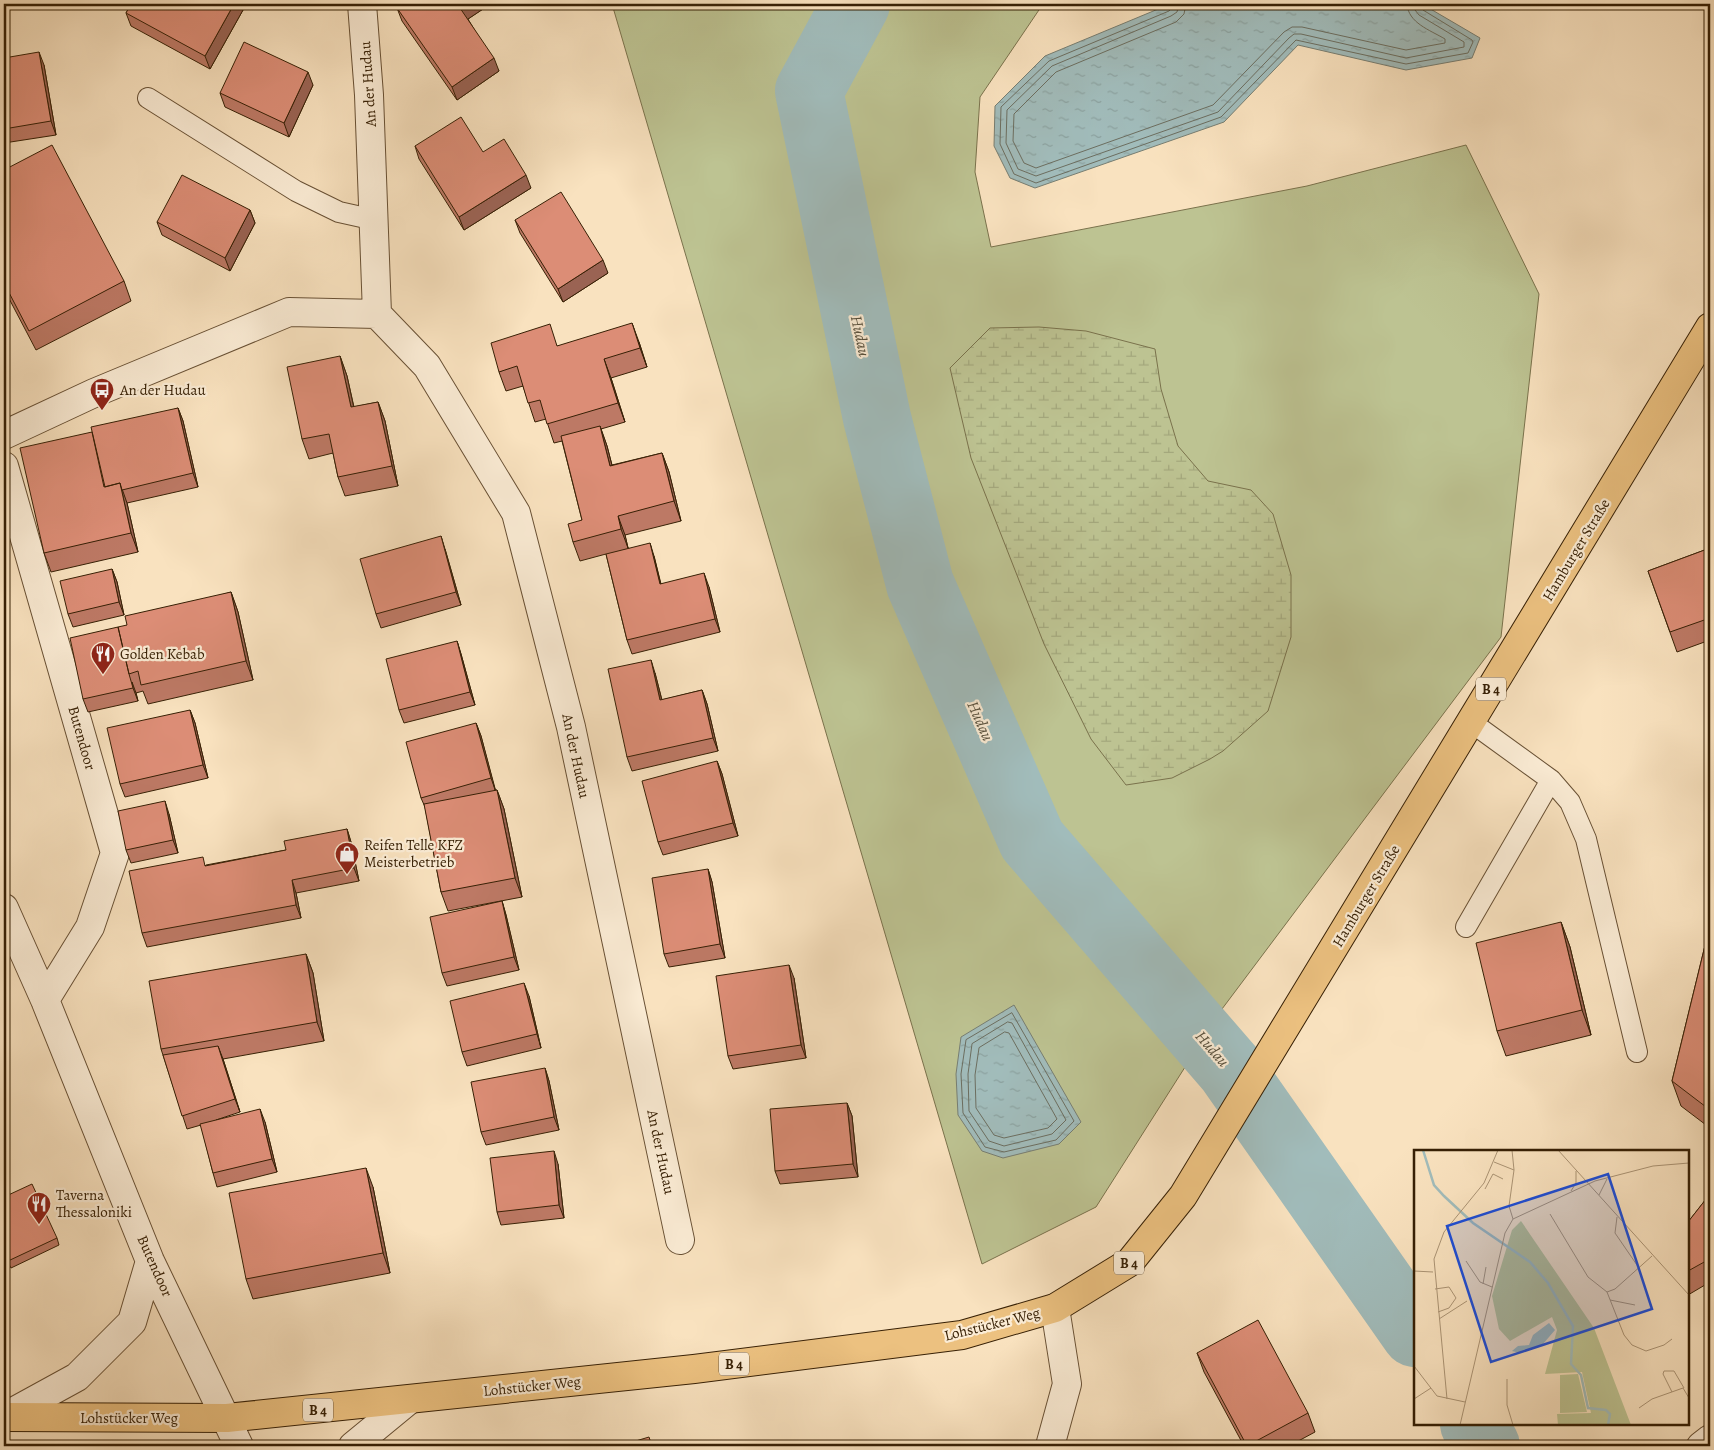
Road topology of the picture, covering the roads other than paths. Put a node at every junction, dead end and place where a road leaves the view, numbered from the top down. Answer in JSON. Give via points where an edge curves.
{"nodes":[{"id":1,"x":362,"y":4,"type":"edge"},
{"id":2,"x":148,"y":98,"type":"dead end"},
{"id":3,"x":375,"y":220,"type":"junction"},
{"id":4,"x":377,"y":314,"type":"junction"},
{"id":5,"x":1710,"y":327,"type":"edge"},
{"id":6,"x":4,"y":436,"type":"edge"},
{"id":7,"x":4,"y":466,"type":"edge"},
{"id":8,"x":1471,"y":722,"type":"junction"},
{"id":9,"x":1551,"y":780,"type":"junction"},
{"id":10,"x":4,"y":908,"type":"edge"},
{"id":11,"x":1466,"y":927,"type":"dead end"},
{"id":12,"x":45,"y":1000,"type":"junction"},
{"id":13,"x":1637,"y":1052,"type":"dead end"},
{"id":14,"x":680,"y":1240,"type":"dead end"},
{"id":15,"x":150,"y":1261,"type":"junction"},
{"id":16,"x":1055,"y":1308,"type":"junction"},
{"id":17,"x":409,"y":1400,"type":"junction"},
{"id":18,"x":4,"y":1417,"type":"edge"},
{"id":19,"x":227,"y":1418,"type":"junction"},
{"id":20,"x":1710,"y":1439,"type":"edge"},
{"id":21,"x":239,"y":1446,"type":"edge"},
{"id":22,"x":353,"y":1446,"type":"edge"},
{"id":23,"x":1050,"y":1446,"type":"edge"},
{"id":24,"x":1701,"y":1446,"type":"edge"}],
"edges":[{"from":1,"to":3,"type":"street","name":"An der Hudau"},
{"from":2,"to":3,"type":"lane","via":[[296,191],[338,212]]},
{"from":3,"to":4,"type":"street","name":"An der Hudau"},
{"from":4,"to":6,"type":"street","via":[[289,312],[94,393]]},
{"from":4,"to":14,"type":"street","name":"An der Hudau","via":[[427,366],[516,513],[571,727]]},
{"from":5,"to":8,"type":"main road","name":"Hamburger Straße","number":"B 4"},
{"from":7,"to":12,"type":"street","name":"Butendoor","via":[[115,853],[90,927]]},
{"from":8,"to":9,"type":"lane"},
{"from":8,"to":16,"type":"main road","name":"Hamburger Straße","number":"B 4","via":[[1183,1196],[1130,1262]]},
{"from":9,"to":11,"type":"lane"},
{"from":9,"to":13,"type":"lane","via":[[1570,802],[1586,840]]},
{"from":10,"to":12,"type":"street","name":"Butendoor"},
{"from":12,"to":15,"type":"street","name":"Butendoor"},
{"from":15,"to":18,"type":"street","name":"Lohstücker Weg","via":[[132,1322],[77,1377]]},
{"from":15,"to":19,"type":"street","name":"Butendoor"},
{"from":16,"to":17,"type":"main road","name":"Lohstücker Weg","number":"B 4","via":[[962,1335]]},
{"from":16,"to":23,"type":"street","via":[[1067,1384]]},
{"from":17,"to":19,"type":"main road","name":"Lohstücker Weg","number":"B 4"},
{"from":17,"to":22,"type":"street"},
{"from":18,"to":19,"type":"main road","name":"Lohstücker Weg","number":"B 4"},
{"from":19,"to":21,"type":"street","name":"Butendoor"},
{"from":20,"to":24,"type":"street"}]}
